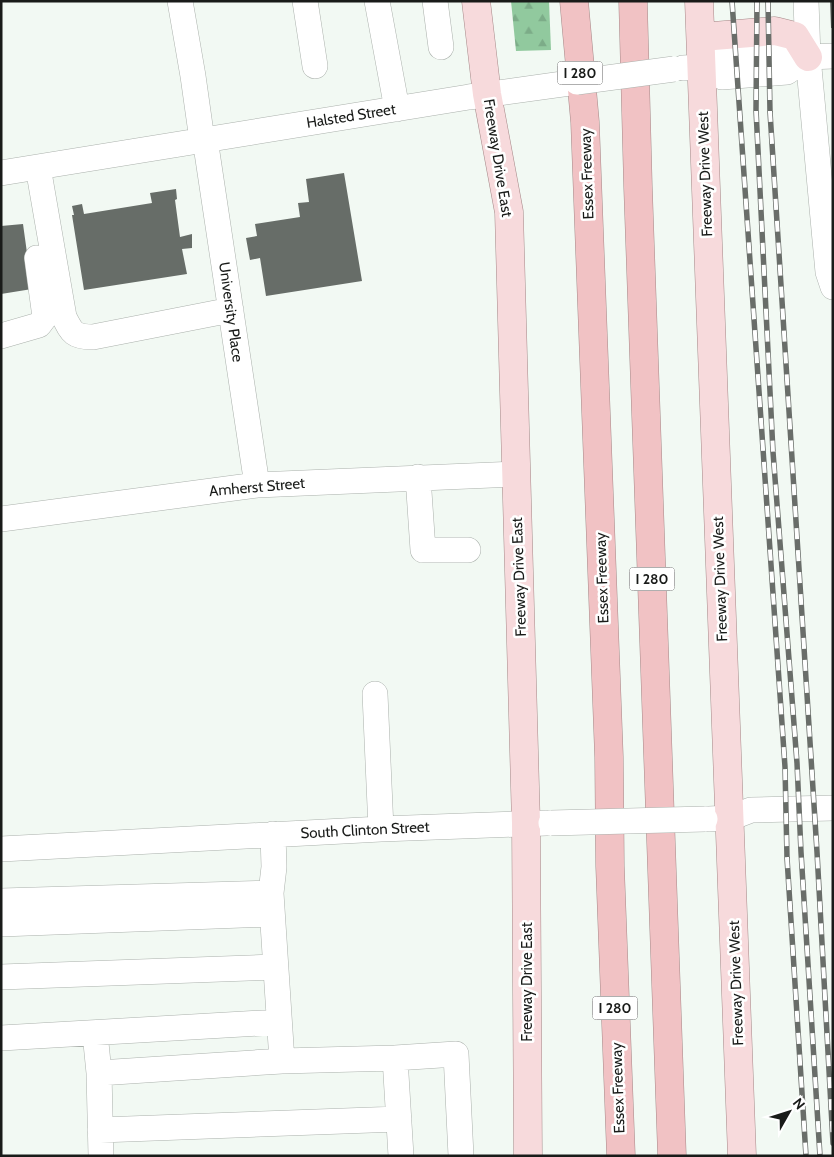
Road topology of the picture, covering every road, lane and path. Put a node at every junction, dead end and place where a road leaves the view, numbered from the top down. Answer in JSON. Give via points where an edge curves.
{"nodes":[{"id":1,"x":180,"y":1,"type":"edge"},
{"id":2,"x":305,"y":1,"type":"edge"},
{"id":3,"x":377,"y":1,"type":"edge"},
{"id":4,"x":435,"y":1,"type":"edge"},
{"id":5,"x":476,"y":1,"type":"edge"},
{"id":6,"x":574,"y":1,"type":"edge"},
{"id":7,"x":633,"y":1,"type":"edge"},
{"id":8,"x":699,"y":1,"type":"edge"},
{"id":9,"x":806,"y":1,"type":"edge"},
{"id":10,"x":701,"y":37,"type":"junction"},
{"id":11,"x":441,"y":47,"type":"dead end"},
{"id":12,"x":821,"y":57,"type":"edge"},
{"id":13,"x":316,"y":66,"type":"dead end"},
{"id":14,"x":702,"y":66,"type":"junction"},
{"id":15,"x":487,"y":94,"type":"junction"},
{"id":16,"x":397,"y":109,"type":"junction"},
{"id":17,"x":204,"y":140,"type":"junction"},
{"id":18,"x":21,"y":169,"type":"edge"},
{"id":19,"x":833,"y":287,"type":"edge"},
{"id":20,"x":231,"y":310,"type":"junction"},
{"id":21,"x":1,"y":336,"type":"edge"},
{"id":22,"x":515,"y":474,"type":"junction"},
{"id":23,"x":418,"y":477,"type":"junction"},
{"id":24,"x":257,"y":485,"type":"junction"},
{"id":25,"x":1,"y":519,"type":"edge"},
{"id":26,"x":468,"y":550,"type":"dead end"},
{"id":27,"x":375,"y":694,"type":"dead end"},
{"id":28,"x":833,"y":808,"type":"edge"},
{"id":29,"x":718,"y":818,"type":"junction"},
{"id":30,"x":539,"y":823,"type":"junction"},
{"id":31,"x":833,"y":823,"type":"edge"},
{"id":32,"x":381,"y":829,"type":"junction"},
{"id":33,"x":273,"y":834,"type":"junction"},
{"id":34,"x":1,"y":849,"type":"edge"},
{"id":35,"x":1,"y":901,"type":"edge"},
{"id":36,"x":272,"y":903,"type":"junction"},
{"id":37,"x":1,"y":924,"type":"edge"},
{"id":38,"x":275,"y":967,"type":"junction"},
{"id":39,"x":1,"y":977,"type":"edge"},
{"id":40,"x":279,"y":1022,"type":"junction"},
{"id":41,"x":95,"y":1033,"type":"junction"},
{"id":42,"x":1,"y":1038,"type":"edge"},
{"id":43,"x":395,"y":1058,"type":"junction"},
{"id":44,"x":282,"y":1061,"type":"junction"},
{"id":45,"x":99,"y":1073,"type":"junction"},
{"id":46,"x":399,"y":1119,"type":"junction"},
{"id":47,"x":100,"y":1130,"type":"junction"},
{"id":48,"x":101,"y":1156,"type":"edge"},
{"id":49,"x":401,"y":1156,"type":"edge"},
{"id":50,"x":461,"y":1156,"type":"edge"},
{"id":51,"x":528,"y":1156,"type":"edge"},
{"id":52,"x":620,"y":1156,"type":"edge"},
{"id":53,"x":672,"y":1156,"type":"edge"},
{"id":54,"x":742,"y":1156,"type":"edge"}],
"edges":[{"from":1,"to":17,"type":"street","name":"University Place"},
{"from":2,"to":13,"type":"street"},
{"from":3,"to":16,"type":"street"},
{"from":4,"to":11,"type":"street"},
{"from":5,"to":15,"type":"main road","name":"Freeway Drive East"},
{"from":6,"to":52,"type":"highway","name":"Essex Freeway","number":"I 280","via":[[585,122],[609,757]]},
{"from":7,"to":53,"type":"highway","number":"I 280"},
{"from":8,"to":10,"type":"main road","name":"Freeway Drive West"},
{"from":9,"to":12,"type":"street"},
{"from":10,"to":12,"type":"main road","via":[[775,32],[795,36]]},
{"from":10,"to":14,"type":"main road","name":"Freeway Drive West"},
{"from":12,"to":14,"type":"street","name":"Halsted Street","via":[[786,50],[720,54]]},
{"from":12,"to":19,"type":"street","via":[[828,272]]},
{"from":14,"to":15,"type":"street","name":"Halsted Street","bridge":true},
{"from":14,"to":29,"type":"main road","name":"Freeway Drive West"},
{"from":15,"to":16,"type":"street","name":"Halsted Street"},
{"from":15,"to":22,"type":"main road","name":"Freeway Drive East","via":[[509,212]]},
{"from":16,"to":17,"type":"street","name":"Halsted Street"},
{"from":17,"to":18,"type":"street","name":"Halsted Street"},
{"from":17,"to":20,"type":"street","name":"University Place"},
{"from":18,"to":20,"type":"street","via":[[64,317],[79,337]]},
{"from":18,"to":21,"type":"street","via":[[45,317],[39,325]]},
{"from":20,"to":24,"type":"street","name":"University Place"},
{"from":22,"to":23,"type":"street","name":"Amherst Street"},
{"from":22,"to":30,"type":"main road","name":"Freeway Drive East"},
{"from":23,"to":24,"type":"street","name":"Amherst Street"},
{"from":23,"to":26,"type":"street","via":[[423,550]]},
{"from":24,"to":25,"type":"street","name":"Amherst Street"},
{"from":27,"to":32,"type":"street"},
{"from":28,"to":29,"type":"street","name":"South Clinton Street","via":[[751,810]]},
{"from":29,"to":30,"type":"street","name":"South Clinton Street","bridge":true},
{"from":29,"to":31,"type":"street","name":"South Clinton Street","via":[[750,827]]},
{"from":29,"to":54,"type":"main road","name":"Freeway Drive West"},
{"from":30,"to":32,"type":"street","name":"South Clinton Street"},
{"from":30,"to":51,"type":"main road","name":"Freeway Drive East"},
{"from":32,"to":33,"type":"street","name":"South Clinton Street"},
{"from":33,"to":34,"type":"street","name":"South Clinton Street"},
{"from":33,"to":36,"type":"street"},
{"from":35,"to":36,"type":"street"},
{"from":36,"to":37,"type":"street"},
{"from":36,"to":38,"type":"street"},
{"from":38,"to":39,"type":"street"},
{"from":38,"to":40,"type":"street"},
{"from":40,"to":41,"type":"street"},
{"from":40,"to":44,"type":"street"},
{"from":41,"to":42,"type":"street"},
{"from":41,"to":45,"type":"street"},
{"from":43,"to":44,"type":"street"},
{"from":43,"to":46,"type":"street"},
{"from":43,"to":50,"type":"street","via":[[456,1054]]},
{"from":44,"to":45,"type":"street"},
{"from":45,"to":47,"type":"street"},
{"from":46,"to":47,"type":"street"},
{"from":46,"to":49,"type":"street"},
{"from":47,"to":48,"type":"street"}]}
